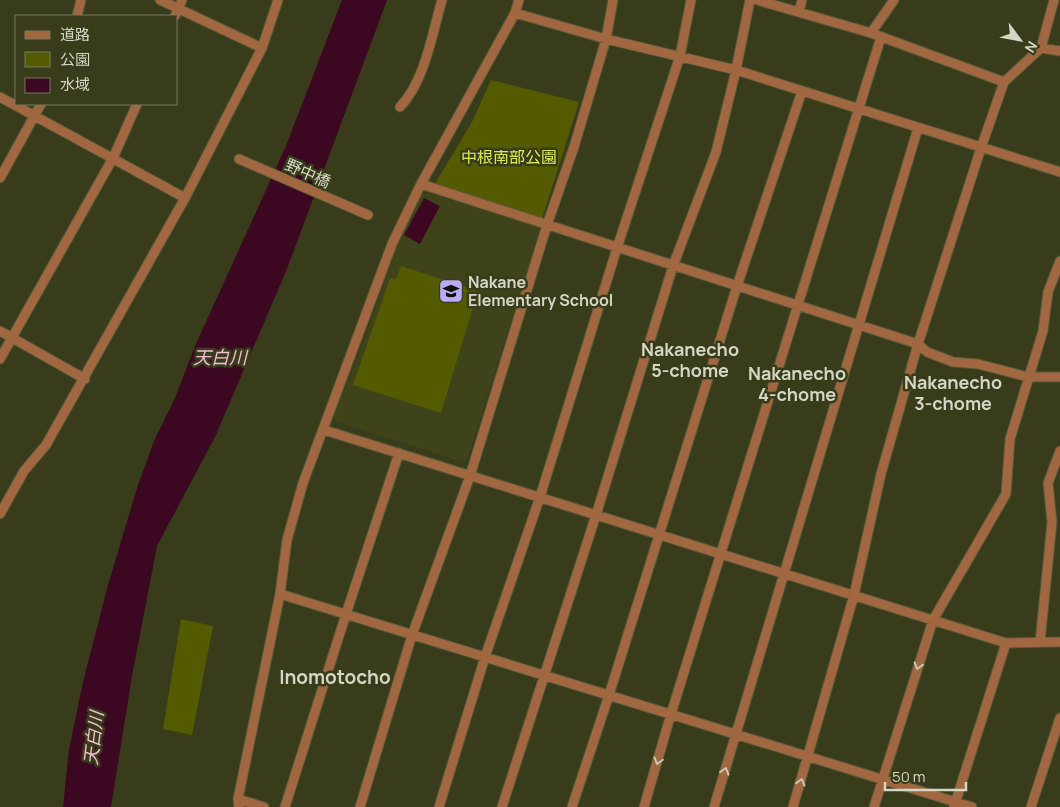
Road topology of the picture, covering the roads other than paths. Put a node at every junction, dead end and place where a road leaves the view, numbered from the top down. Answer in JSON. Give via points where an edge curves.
{"nodes":[{"id":1,"x":80,"y":0,"type":"edge"},
{"id":2,"x":160,"y":0,"type":"edge"},
{"id":3,"x":278,"y":0,"type":"edge"},
{"id":4,"x":442,"y":0,"type":"edge"},
{"id":5,"x":519,"y":0,"type":"edge"},
{"id":6,"x":613,"y":0,"type":"edge"},
{"id":7,"x":691,"y":0,"type":"edge"},
{"id":8,"x":750,"y":0,"type":"edge"},
{"id":9,"x":757,"y":0,"type":"edge"},
{"id":10,"x":802,"y":0,"type":"edge"},
{"id":11,"x":894,"y":0,"type":"edge"},
{"id":12,"x":1054,"y":0,"type":"edge"},
{"id":13,"x":179,"y":8,"type":"edge"},
{"id":14,"x":800,"y":12,"type":"junction"},
{"id":15,"x":515,"y":13,"type":"junction"},
{"id":16,"x":77,"y":15,"type":"edge"},
{"id":17,"x":871,"y":33,"type":"junction"},
{"id":18,"x":881,"y":37,"type":"junction"},
{"id":19,"x":606,"y":38,"type":"junction"},
{"id":20,"x":262,"y":48,"type":"junction"},
{"id":21,"x":1041,"y":48,"type":"junction"},
{"id":22,"x":1060,"y":51,"type":"edge"},
{"id":23,"x":680,"y":56,"type":"junction"},
{"id":24,"x":736,"y":70,"type":"junction"},
{"id":25,"x":1004,"y":82,"type":"junction"},
{"id":26,"x":802,"y":91,"type":"junction"},
{"id":27,"x":0,"y":97,"type":"edge"},
{"id":28,"x":15,"y":104,"type":"edge"},
{"id":29,"x":16,"y":105,"type":"edge"},
{"id":30,"x":39,"y":105,"type":"edge"},
{"id":31,"x":137,"y":105,"type":"edge"},
{"id":32,"x":400,"y":107,"type":"dead end"},
{"id":33,"x":859,"y":109,"type":"junction"},
{"id":34,"x":34,"y":114,"type":"junction"},
{"id":35,"x":918,"y":128,"type":"junction"},
{"id":36,"x":981,"y":148,"type":"junction"},
{"id":37,"x":113,"y":158,"type":"junction"},
{"id":38,"x":241,"y":160,"type":"dead end"},
{"id":39,"x":1060,"y":172,"type":"edge"},
{"id":40,"x":0,"y":178,"type":"edge"},
{"id":41,"x":421,"y":184,"type":"junction"},
{"id":42,"x":185,"y":198,"type":"junction"},
{"id":43,"x":365,"y":214,"type":"dead end"},
{"id":44,"x":547,"y":225,"type":"junction"},
{"id":45,"x":618,"y":248,"type":"junction"},
{"id":46,"x":1060,"y":261,"type":"edge"},
{"id":47,"x":673,"y":266,"type":"junction"},
{"id":48,"x":736,"y":286,"type":"junction"},
{"id":49,"x":798,"y":306,"type":"junction"},
{"id":50,"x":858,"y":325,"type":"junction"},
{"id":51,"x":0,"y":331,"type":"edge"},
{"id":52,"x":12,"y":337,"type":"junction"},
{"id":53,"x":918,"y":344,"type":"junction"},
{"id":54,"x":0,"y":359,"type":"edge"},
{"id":55,"x":1028,"y":377,"type":"junction"},
{"id":56,"x":1060,"y":377,"type":"edge"},
{"id":57,"x":85,"y":379,"type":"junction"},
{"id":58,"x":324,"y":430,"type":"junction"},
{"id":59,"x":1060,"y":451,"type":"edge"},
{"id":60,"x":399,"y":453,"type":"junction"},
{"id":61,"x":470,"y":476,"type":"junction"},
{"id":62,"x":540,"y":497,"type":"junction"},
{"id":63,"x":0,"y":514,"type":"edge"},
{"id":64,"x":596,"y":515,"type":"junction"},
{"id":65,"x":659,"y":534,"type":"junction"},
{"id":66,"x":721,"y":554,"type":"junction"},
{"id":67,"x":784,"y":574,"type":"junction"},
{"id":68,"x":280,"y":594,"type":"junction"},
{"id":69,"x":854,"y":595,"type":"junction"},
{"id":70,"x":346,"y":614,"type":"junction"},
{"id":71,"x":933,"y":620,"type":"junction"},
{"id":72,"x":412,"y":635,"type":"junction"},
{"id":73,"x":1040,"y":642,"type":"junction"},
{"id":74,"x":1060,"y":642,"type":"edge"},
{"id":75,"x":1006,"y":643,"type":"junction"},
{"id":76,"x":485,"y":657,"type":"junction"},
{"id":77,"x":544,"y":676,"type":"junction"},
{"id":78,"x":609,"y":696,"type":"junction"},
{"id":79,"x":671,"y":714,"type":"junction"},
{"id":80,"x":1060,"y":718,"type":"edge"},
{"id":81,"x":736,"y":734,"type":"junction"},
{"id":82,"x":808,"y":757,"type":"junction"},
{"id":83,"x":883,"y":780,"type":"junction"},
{"id":84,"x":238,"y":803,"type":"edge"},
{"id":85,"x":955,"y":805,"type":"edge"},
{"id":86,"x":264,"y":807,"type":"edge"},
{"id":87,"x":285,"y":807,"type":"edge"},
{"id":88,"x":360,"y":807,"type":"edge"},
{"id":89,"x":439,"y":807,"type":"edge"},
{"id":90,"x":502,"y":807,"type":"edge"},
{"id":91,"x":572,"y":807,"type":"edge"},
{"id":92,"x":644,"y":807,"type":"edge"},
{"id":93,"x":714,"y":807,"type":"edge"},
{"id":94,"x":793,"y":807,"type":"edge"},
{"id":95,"x":874,"y":807,"type":"edge"},
{"id":96,"x":972,"y":807,"type":"edge"},
{"id":97,"x":1031,"y":807,"type":"edge"}],
"edges":[{"from":1,"to":16,"type":"street"},
{"from":2,"to":13,"type":"street"},
{"from":3,"to":20,"type":"street"},
{"from":4,"to":32,"type":"street","via":[[424,65],[407,100]]},
{"from":5,"to":15,"type":"street"},
{"from":6,"to":19,"type":"street"},
{"from":7,"to":23,"type":"street"},
{"from":8,"to":24,"type":"street"},
{"from":9,"to":14,"type":"street"},
{"from":10,"to":14,"type":"street"},
{"from":11,"to":17,"type":"street"},
{"from":12,"to":21,"type":"street"},
{"from":13,"to":20,"type":"street"},
{"from":14,"to":17,"type":"street"},
{"from":15,"to":19,"type":"street"},
{"from":15,"to":41,"type":"street"},
{"from":17,"to":18,"type":"street"},
{"from":18,"to":25,"type":"street"},
{"from":18,"to":33,"type":"street"},
{"from":19,"to":23,"type":"street"},
{"from":19,"to":44,"type":"street"},
{"from":20,"to":42,"type":"street"},
{"from":21,"to":22,"type":"street"},
{"from":21,"to":25,"type":"street"},
{"from":23,"to":24,"type":"street"},
{"from":23,"to":45,"type":"street"},
{"from":24,"to":26,"type":"street"},
{"from":24,"to":47,"type":"street","via":[[716,152]]},
{"from":25,"to":36,"type":"street"},
{"from":26,"to":33,"type":"street"},
{"from":26,"to":48,"type":"street"},
{"from":27,"to":28,"type":"street"},
{"from":29,"to":34,"type":"street"},
{"from":30,"to":34,"type":"street"},
{"from":31,"to":37,"type":"street"},
{"from":33,"to":35,"type":"street"},
{"from":33,"to":49,"type":"street"},
{"from":34,"to":37,"type":"street"},
{"from":34,"to":40,"type":"street"},
{"from":35,"to":36,"type":"street"},
{"from":35,"to":50,"type":"street"},
{"from":36,"to":39,"type":"street"},
{"from":36,"to":53,"type":"street"},
{"from":37,"to":42,"type":"street"},
{"from":37,"to":52,"type":"street"},
{"from":38,"to":43,"type":"street","name":"野中橋"},
{"from":41,"to":44,"type":"street"},
{"from":41,"to":58,"type":"street","via":[[392,244]]},
{"from":42,"to":57,"type":"street"},
{"from":44,"to":45,"type":"street"},
{"from":44,"to":61,"type":"street"},
{"from":45,"to":47,"type":"street"},
{"from":45,"to":62,"type":"street"},
{"from":46,"to":55,"type":"street","via":[[1048,292],[1043,331]]},
{"from":47,"to":48,"type":"street"},
{"from":47,"to":64,"type":"street"},
{"from":48,"to":49,"type":"street"},
{"from":48,"to":65,"type":"street"},
{"from":49,"to":50,"type":"street"},
{"from":49,"to":66,"type":"street"},
{"from":50,"to":53,"type":"street"},
{"from":50,"to":67,"type":"street"},
{"from":51,"to":52,"type":"street"},
{"from":52,"to":54,"type":"street"},
{"from":52,"to":57,"type":"street"},
{"from":53,"to":55,"type":"street","via":[[927,352],[953,362],[978,364]]},
{"from":53,"to":69,"type":"street","via":[[881,474]]},
{"from":55,"to":56,"type":"street"},
{"from":55,"to":71,"type":"street","via":[[1010,439],[1006,494]]},
{"from":57,"to":63,"type":"street","via":[[46,445],[24,470]]},
{"from":58,"to":60,"type":"street"},
{"from":58,"to":68,"type":"street","via":[[287,540]]},
{"from":59,"to":73,"type":"street","via":[[1048,482],[1052,522]]},
{"from":60,"to":61,"type":"street"},
{"from":60,"to":70,"type":"street"},
{"from":61,"to":62,"type":"street"},
{"from":61,"to":72,"type":"street"},
{"from":62,"to":64,"type":"street"},
{"from":62,"to":76,"type":"street"},
{"from":64,"to":65,"type":"street"},
{"from":64,"to":77,"type":"street"},
{"from":65,"to":66,"type":"street"},
{"from":65,"to":78,"type":"street"},
{"from":66,"to":67,"type":"street"},
{"from":66,"to":79,"type":"street"},
{"from":67,"to":69,"type":"street"},
{"from":67,"to":81,"type":"street"},
{"from":68,"to":70,"type":"street"},
{"from":68,"to":84,"type":"street"},
{"from":69,"to":71,"type":"street"},
{"from":69,"to":82,"type":"street"},
{"from":70,"to":72,"type":"street"},
{"from":70,"to":87,"type":"street"},
{"from":71,"to":75,"type":"street"},
{"from":71,"to":83,"type":"street","one_way":true},
{"from":72,"to":76,"type":"street"},
{"from":72,"to":88,"type":"street"},
{"from":73,"to":74,"type":"street"},
{"from":73,"to":75,"type":"street"},
{"from":75,"to":85,"type":"street"},
{"from":76,"to":77,"type":"street"},
{"from":76,"to":89,"type":"street"},
{"from":77,"to":78,"type":"street"},
{"from":77,"to":90,"type":"street"},
{"from":78,"to":79,"type":"street"},
{"from":78,"to":91,"type":"street"},
{"from":79,"to":81,"type":"street"},
{"from":79,"to":92,"type":"street","one_way":true},
{"from":80,"to":97,"type":"street"},
{"from":81,"to":82,"type":"street"},
{"from":93,"to":81,"type":"street","one_way":true},
{"from":82,"to":83,"type":"street"},
{"from":94,"to":82,"type":"street","one_way":true},
{"from":83,"to":85,"type":"street"},
{"from":83,"to":95,"type":"street"},
{"from":84,"to":86,"type":"street"},
{"from":85,"to":96,"type":"street"}]}
